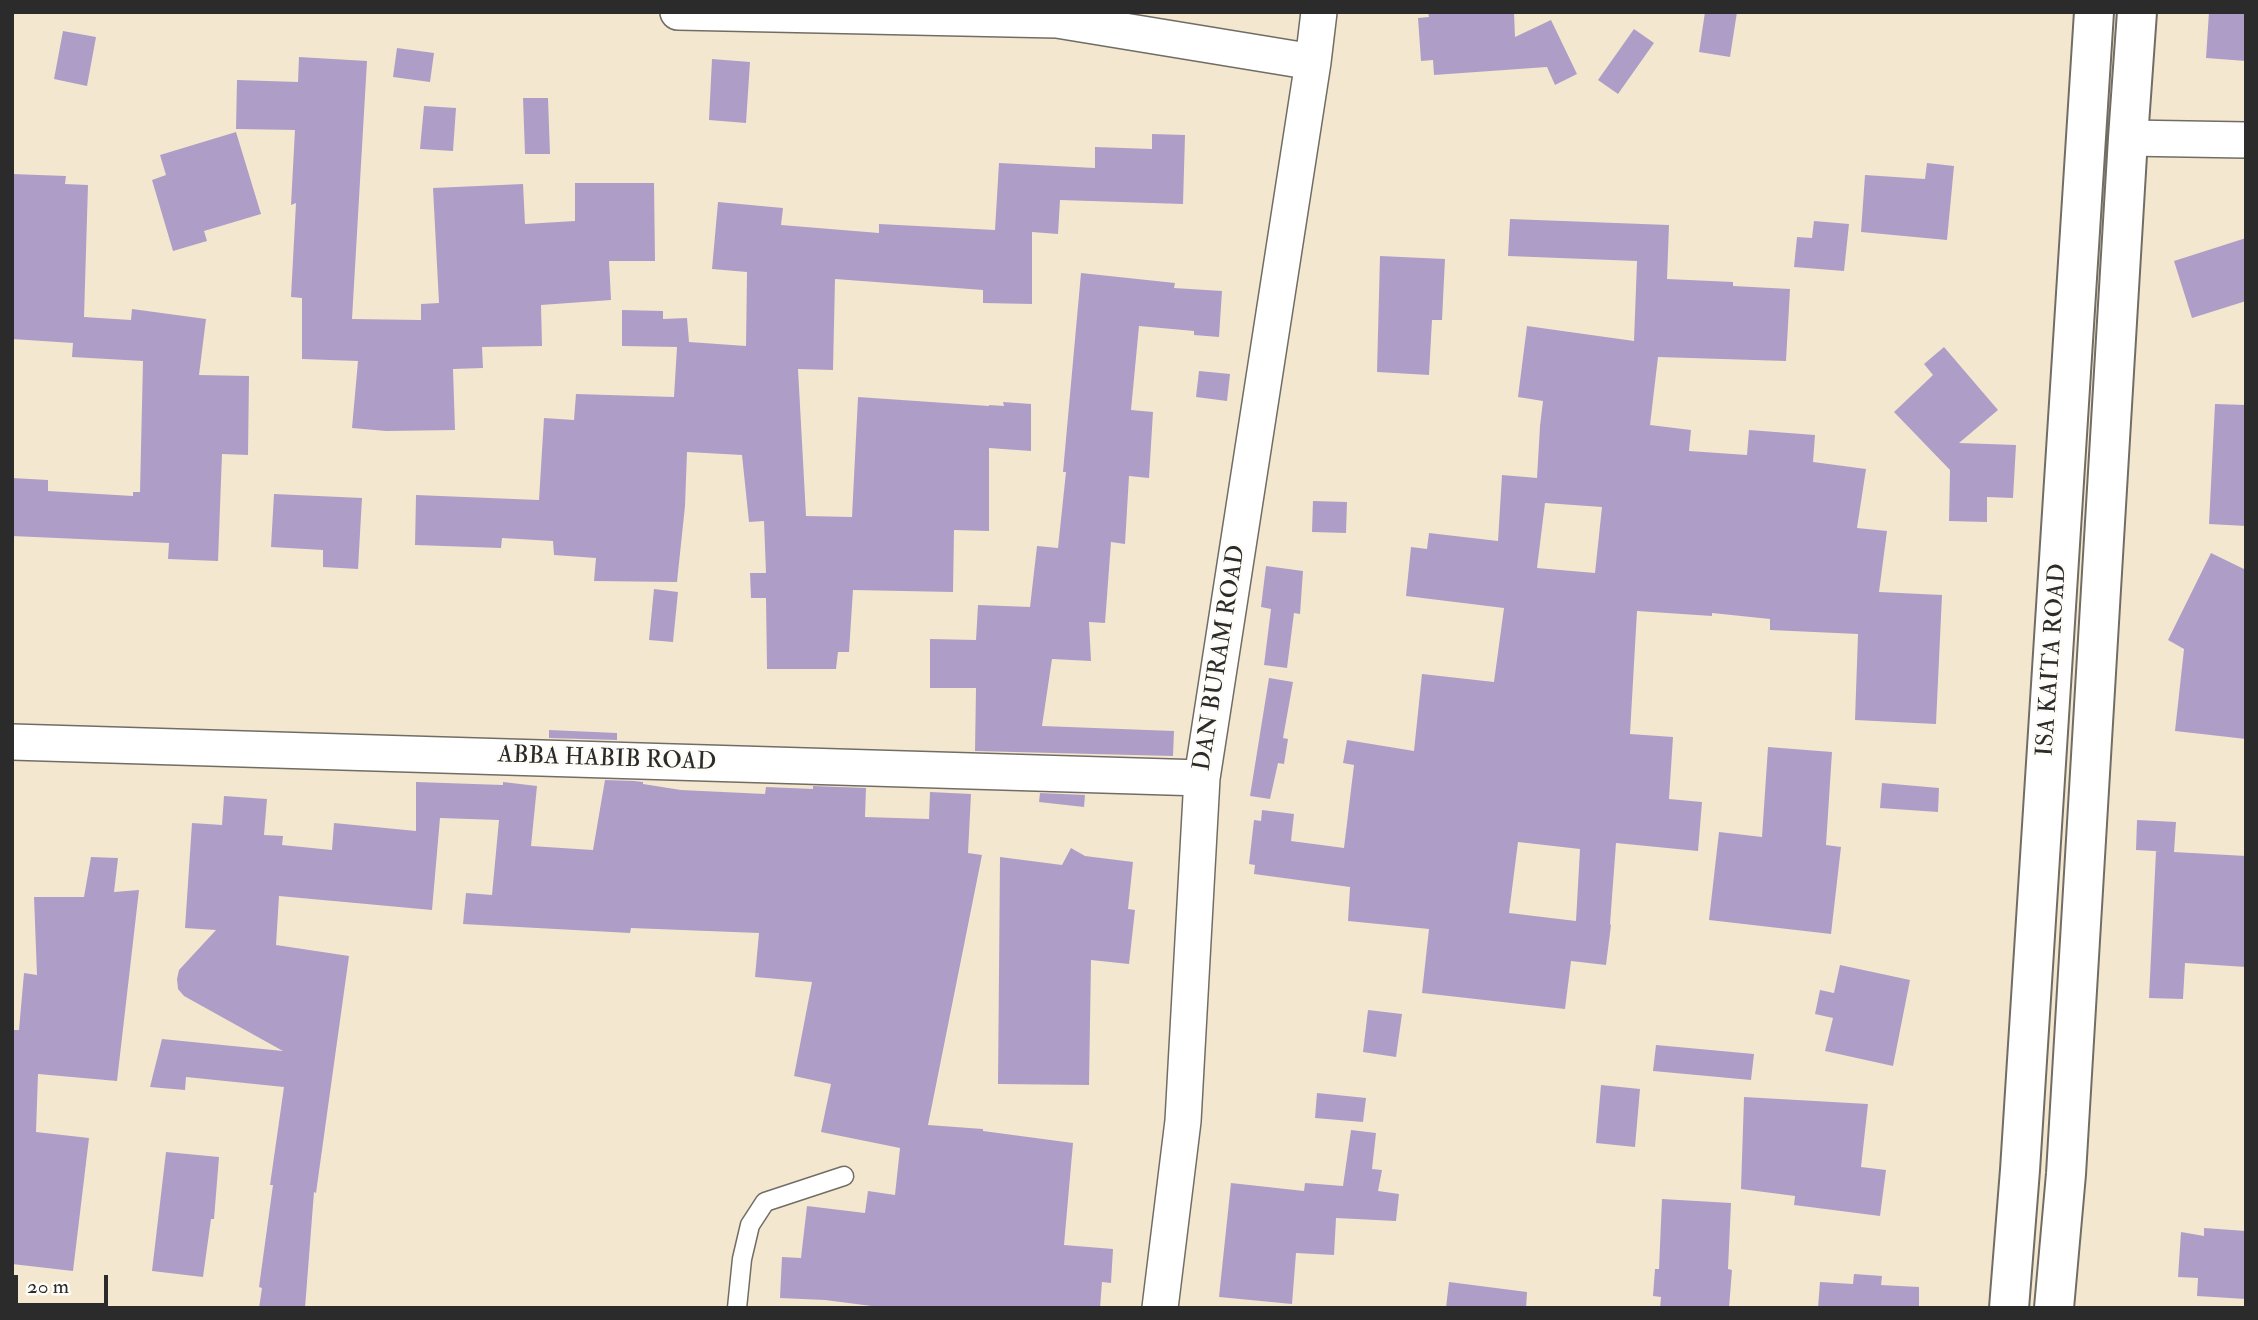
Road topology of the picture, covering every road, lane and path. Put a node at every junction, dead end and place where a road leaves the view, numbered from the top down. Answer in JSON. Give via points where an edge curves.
{"nodes":[{"id":1,"x":678,"y":12,"type":"edge"},
{"id":2,"x":1319,"y":12,"type":"edge"},
{"id":3,"x":2094,"y":12,"type":"edge"},
{"id":4,"x":2137,"y":12,"type":"edge"},
{"id":5,"x":1057,"y":16,"type":"edge"},
{"id":6,"x":1313,"y":62,"type":"junction"},
{"id":7,"x":2128,"y":138,"type":"junction"},
{"id":8,"x":2246,"y":140,"type":"edge"},
{"id":9,"x":12,"y":742,"type":"edge"},
{"id":10,"x":1202,"y":778,"type":"junction"},
{"id":11,"x":2020,"y":1170,"type":"junction"},
{"id":12,"x":2066,"y":1174,"type":"junction"},
{"id":13,"x":845,"y":1176,"type":"dead end"},
{"id":14,"x":737,"y":1308,"type":"edge"},
{"id":15,"x":1160,"y":1308,"type":"edge"},
{"id":16,"x":2009,"y":1308,"type":"edge"},
{"id":17,"x":2054,"y":1308,"type":"edge"}],
"edges":[{"from":1,"to":5,"type":"street"},
{"from":2,"to":6,"type":"street","name":"DAN BURAM ROAD"},
{"from":3,"to":11,"type":"main road","name":"ISA KAITA ROAD"},
{"from":4,"to":7,"type":"main road","name":"ISA KAITA ROAD"},
{"from":5,"to":6,"type":"street"},
{"from":6,"to":10,"type":"street","name":"DAN BURAM ROAD"},
{"from":7,"to":8,"type":"street"},
{"from":7,"to":12,"type":"main road","name":"ISA KAITA ROAD"},
{"from":9,"to":10,"type":"street","name":"ABBA HABIB ROAD"},
{"from":10,"to":15,"type":"street","name":"DAN BURAM ROAD","via":[[1183,1121]]},
{"from":11,"to":12,"type":"main road"},
{"from":11,"to":16,"type":"main road","name":"ISA KAITA ROAD"},
{"from":12,"to":17,"type":"main road","name":"ISA KAITA ROAD"},
{"from":13,"to":14,"type":"lane","via":[[765,1202],[750,1225]]}]}
